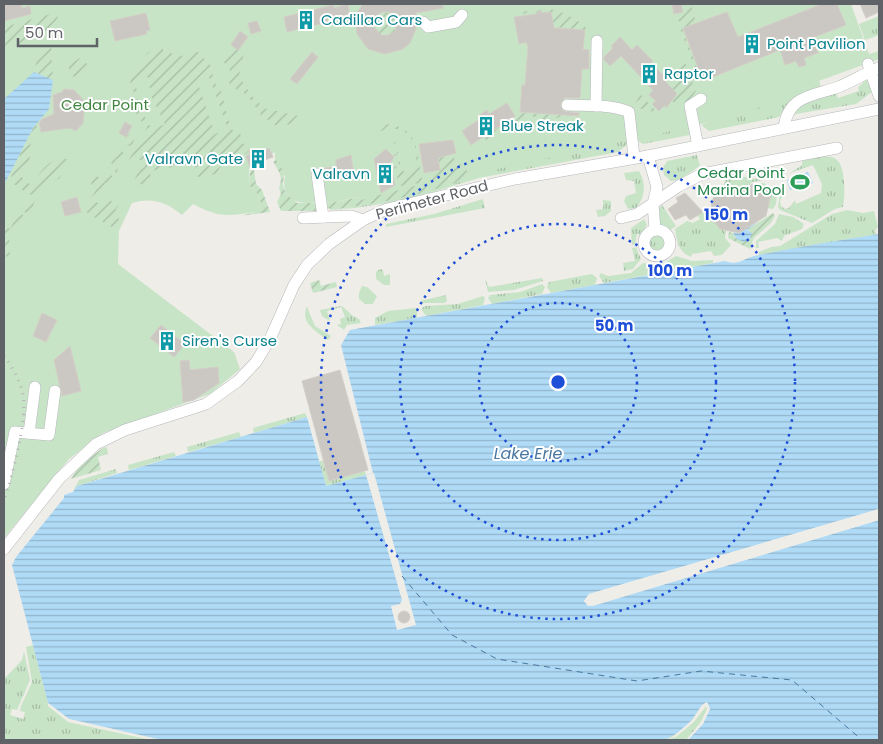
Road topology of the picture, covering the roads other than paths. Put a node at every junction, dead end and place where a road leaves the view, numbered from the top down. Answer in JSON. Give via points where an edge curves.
{"nodes":[{"id":1,"x":462,"y":15,"type":"dead end"},
{"id":2,"x":423,"y":22,"type":"dead end"},
{"id":3,"x":597,"y":41,"type":"dead end"},
{"id":4,"x":873,"y":68,"type":"edge"},
{"id":5,"x":879,"y":96,"type":"edge"},
{"id":6,"x":701,"y":99,"type":"dead end"},
{"id":7,"x":567,"y":105,"type":"dead end"},
{"id":8,"x":596,"y":106,"type":"junction"},
{"id":9,"x":879,"y":109,"type":"edge"},
{"id":10,"x":784,"y":128,"type":"junction"},
{"id":11,"x":698,"y":146,"type":"junction"},
{"id":12,"x":837,"y":148,"type":"dead end"},
{"id":13,"x":648,"y":156,"type":"junction"},
{"id":14,"x":634,"y":158,"type":"junction"},
{"id":15,"x":317,"y":174,"type":"dead end"},
{"id":16,"x":653,"y":204,"type":"junction"},
{"id":17,"x":322,"y":217,"type":"junction"},
{"id":18,"x":303,"y":218,"type":"dead end"},
{"id":19,"x":621,"y":218,"type":"dead end"},
{"id":20,"x":364,"y":220,"type":"junction"},
{"id":21,"x":655,"y":230,"type":"dead end"},
{"id":22,"x":35,"y":387,"type":"dead end"},
{"id":23,"x":55,"y":391,"type":"dead end"},
{"id":24,"x":29,"y":433,"type":"junction"},
{"id":25,"x":4,"y":484,"type":"edge"},
{"id":26,"x":4,"y":549,"type":"edge"}],
"edges":[{"from":1,"to":2,"type":"street","via":[[456,22],[428,27]]},
{"from":3,"to":8,"type":"street"},
{"from":4,"to":5,"type":"street"},
{"from":4,"to":10,"type":"street","via":[[841,86],[797,102],[789,109]]},
{"from":6,"to":11,"type":"street","via":[[690,106]]},
{"from":7,"to":8,"type":"street"},
{"from":8,"to":14,"type":"street","via":[[629,112]]},
{"from":9,"to":10,"type":"street","name":"Perimeter Road"},
{"from":10,"to":11,"type":"street","name":"Perimeter Road"},
{"from":11,"to":13,"type":"street","name":"Perimeter Road"},
{"from":12,"to":16,"type":"street","via":[[702,174]]},
{"from":13,"to":14,"type":"street","name":"Perimeter Road"},
{"from":13,"to":16,"type":"street","via":[[657,187]]},
{"from":14,"to":20,"type":"street","name":"Perimeter Road","via":[[472,188],[387,209]]},
{"from":15,"to":17,"type":"street"},
{"from":16,"to":19,"type":"street","via":[[637,214]]},
{"from":16,"to":21,"type":"street"},
{"from":17,"to":18,"type":"street"},
{"from":17,"to":20,"type":"street","via":[[351,216]]},
{"from":20,"to":26,"type":"street","name":"Perimeter Road","via":[[334,240],[308,265],[294,285],[270,339],[256,362],[238,381],[206,404],[125,430],[96,444],[59,480]]},
{"from":22,"to":24,"type":"street"},
{"from":23,"to":24,"type":"street","via":[[48,435]]},
{"from":24,"to":25,"type":"street","via":[[16,432]]}]}
